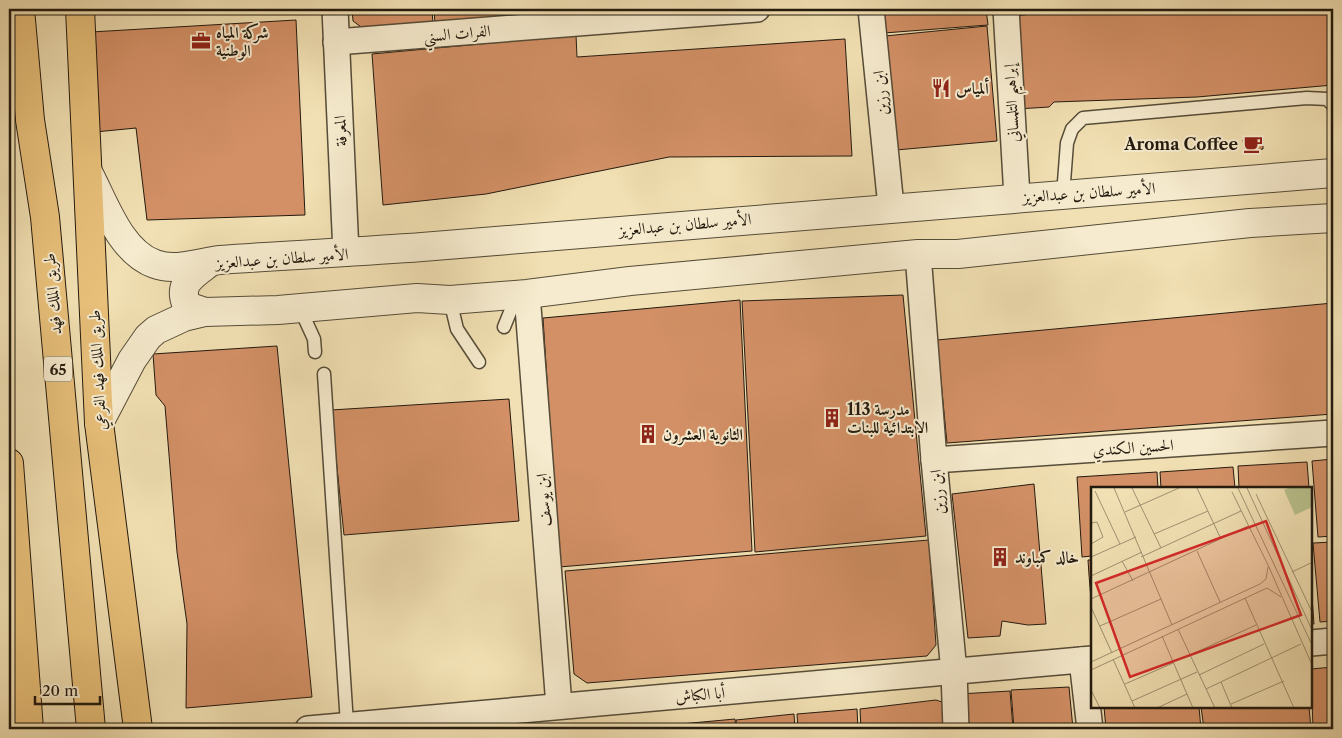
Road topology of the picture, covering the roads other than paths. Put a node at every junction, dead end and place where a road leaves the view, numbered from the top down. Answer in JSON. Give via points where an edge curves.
{"nodes":[{"id":1,"x":20,"y":9,"type":"edge"},
{"id":2,"x":80,"y":9,"type":"edge"},
{"id":3,"x":335,"y":9,"type":"edge"},
{"id":4,"x":757,"y":9,"type":"edge"},
{"id":5,"x":871,"y":9,"type":"edge"},
{"id":6,"x":1006,"y":9,"type":"edge"},
{"id":7,"x":336,"y":42,"type":"junction"},
{"id":8,"x":1333,"y":105,"type":"edge"},
{"id":9,"x":88,"y":172,"type":"junction"},
{"id":10,"x":1333,"y":173,"type":"edge"},
{"id":11,"x":1063,"y":195,"type":"junction"},
{"id":12,"x":1017,"y":197,"type":"junction"},
{"id":13,"x":891,"y":207,"type":"junction"},
{"id":14,"x":1333,"y":218,"type":"edge"},
{"id":15,"x":346,"y":253,"type":"junction"},
{"id":16,"x":918,"y":254,"type":"junction"},
{"id":17,"x":209,"y":263,"type":"junction"},
{"id":18,"x":522,"y":295,"type":"junction"},
{"id":19,"x":450,"y":300,"type":"junction"},
{"id":20,"x":278,"y":310,"type":"junction"},
{"id":21,"x":205,"y":312,"type":"junction"},
{"id":22,"x":504,"y":327,"type":"dead end"},
{"id":23,"x":315,"y":352,"type":"dead end"},
{"id":24,"x":478,"y":362,"type":"dead end"},
{"id":25,"x":324,"y":374,"type":"dead end"},
{"id":26,"x":99,"y":422,"type":"junction"},
{"id":27,"x":1333,"y":433,"type":"edge"},
{"id":28,"x":934,"y":460,"type":"junction"},
{"id":29,"x":9,"y":463,"type":"edge"},
{"id":30,"x":1333,"y":642,"type":"edge"},
{"id":31,"x":1312,"y":643,"type":"edge"},
{"id":32,"x":1087,"y":659,"type":"edge"},
{"id":33,"x":954,"y":672,"type":"junction"},
{"id":34,"x":559,"y":706,"type":"junction"},
{"id":35,"x":357,"y":725,"type":"edge"},
{"id":36,"x":29,"y":729,"type":"edge"},
{"id":37,"x":91,"y":729,"type":"edge"},
{"id":38,"x":138,"y":729,"type":"edge"},
{"id":39,"x":308,"y":729,"type":"edge"},
{"id":40,"x":956,"y":729,"type":"edge"},
{"id":41,"x":1090,"y":729,"type":"edge"}],
"edges":[{"from":1,"to":37,"type":"main road","name":"طريق الملك فهد","number":"65","via":[[30,120],[45,217]]},
{"from":2,"to":9,"type":"main road","name":"طريق الملك فهد الفرعي"},
{"from":3,"to":7,"type":"street","name":"المعرفة"},
{"from":4,"to":7,"type":"street","name":"الفرات السني"},
{"from":5,"to":13,"type":"street","name":"ابن رزين"},
{"from":6,"to":12,"type":"street","name":"إبراهيم التلمساني"},
{"from":7,"to":15,"type":"street","name":"المعرفة"},
{"from":8,"to":11,"type":"lane","via":[[1327,99],[1307,98],[1083,118],[1072,129],[1068,142]]},
{"from":9,"to":17,"type":"street","name":"الأمير سلطان بن عبدالعزيز","via":[[123,238],[136,253],[152,264],[165,267]]},
{"from":9,"to":26,"type":"main road","name":"طريق الملك فهد الفرعي"},
{"from":10,"to":11,"type":"street","name":"الأمير سلطان بن عبدالعزيز"},
{"from":11,"to":12,"type":"street","name":"الأمير سلطان بن عبدالعزيز"},
{"from":12,"to":13,"type":"street","name":"الأمير سلطان بن عبدالعزيز"},
{"from":13,"to":15,"type":"street","name":"الأمير سلطان بن عبدالعزيز"},
{"from":14,"to":16,"type":"street","via":[[1250,223],[958,254]]},
{"from":15,"to":17,"type":"street","name":"الأمير سلطان بن عبدالعزيز"},
{"from":16,"to":18,"type":"street","via":[[630,281]]},
{"from":16,"to":28,"type":"street","name":"ابن رزين"},
{"from":17,"to":21,"type":"street","via":[[186,284],[182,296],[187,306]]},
{"from":18,"to":19,"type":"street"},
{"from":18,"to":22,"type":"lane"},
{"from":18,"to":34,"type":"street","name":"ابن يوسف"},
{"from":19,"to":20,"type":"street","via":[[417,298]]},
{"from":19,"to":24,"type":"lane","via":[[457,329]]},
{"from":20,"to":21,"type":"street"},
{"from":20,"to":23,"type":"lane","via":[[303,315],[314,339]]},
{"from":21,"to":26,"type":"street","via":[[184,317],[148,337]]},
{"from":25,"to":35,"type":"lane"},
{"from":26,"to":38,"type":"main road","name":"طريق الملك فهد الفرعي"},
{"from":27,"to":28,"type":"street","name":"الحسين الكندي"},
{"from":28,"to":33,"type":"street","name":"ابن رزين"},
{"from":29,"to":36,"type":"main road"},
{"from":30,"to":31,"type":"street"},
{"from":32,"to":33,"type":"street","name":"أبا الكباش"},
{"from":32,"to":41,"type":"street"},
{"from":33,"to":34,"type":"street","name":"أبا الكباش"},
{"from":33,"to":40,"type":"street","name":"ابن رزين"},
{"from":34,"to":35,"type":"street","name":"أبا الكباش"},
{"from":35,"to":39,"type":"street","name":"أبا الكباش"}]}
